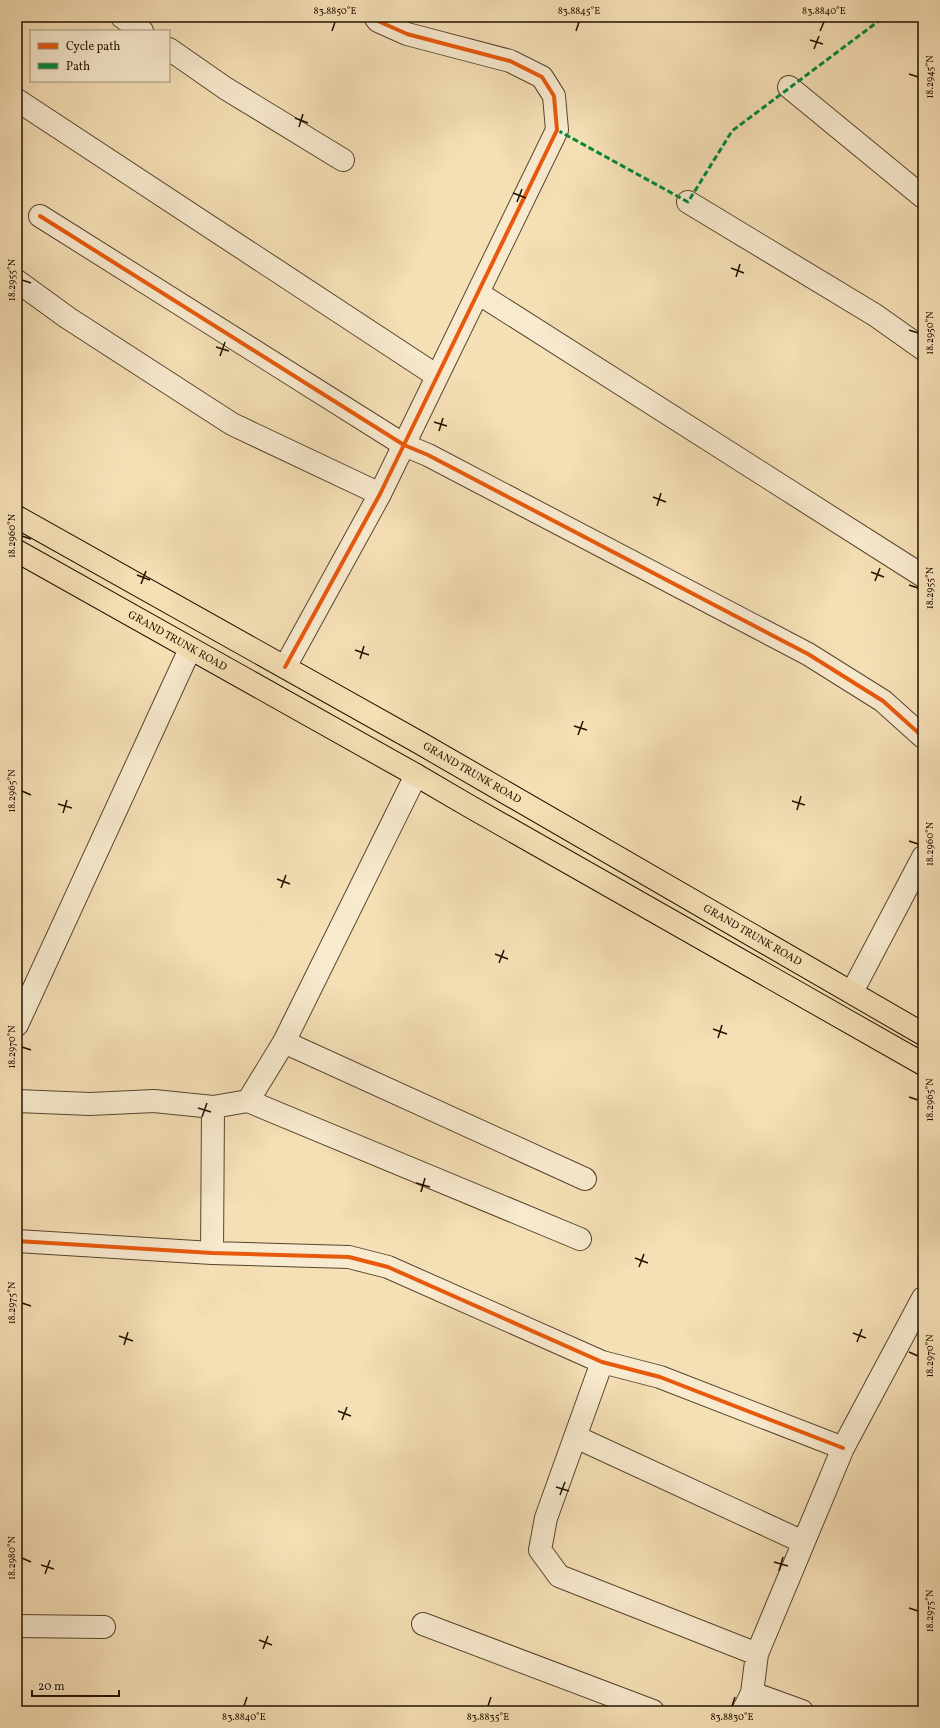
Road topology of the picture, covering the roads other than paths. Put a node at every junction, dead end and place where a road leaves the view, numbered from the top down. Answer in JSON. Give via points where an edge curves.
{"nodes":[{"id":1,"x":122,"y":17,"type":"edge"},
{"id":2,"x":375,"y":17,"type":"edge"},
{"id":3,"x":141,"y":30,"type":"edge"},
{"id":4,"x":170,"y":50,"type":"edge"},
{"id":5,"x":789,"y":88,"type":"dead end"},
{"id":6,"x":17,"y":100,"type":"edge"},
{"id":7,"x":343,"y":160,"type":"dead end"},
{"id":8,"x":923,"y":197,"type":"edge"},
{"id":9,"x":688,"y":202,"type":"dead end"},
{"id":10,"x":40,"y":216,"type":"dead end"},
{"id":11,"x":17,"y":280,"type":"edge"},
{"id":12,"x":478,"y":293,"type":"junction"},
{"id":13,"x":923,"y":350,"type":"edge"},
{"id":14,"x":437,"y":376,"type":"junction"},
{"id":15,"x":404,"y":445,"type":"junction"},
{"id":16,"x":380,"y":494,"type":"junction"},
{"id":17,"x":17,"y":517,"type":"edge"},
{"id":18,"x":17,"y":551,"type":"edge"},
{"id":19,"x":923,"y":576,"type":"edge"},
{"id":20,"x":190,"y":649,"type":"junction"},
{"id":21,"x":285,"y":667,"type":"junction"},
{"id":22,"x":923,"y":737,"type":"edge"},
{"id":23,"x":416,"y":775,"type":"junction"},
{"id":24,"x":923,"y":857,"type":"edge"},
{"id":25,"x":852,"y":992,"type":"junction"},
{"id":26,"x":17,"y":1025,"type":"edge"},
{"id":27,"x":923,"y":1034,"type":"edge"},
{"id":28,"x":284,"y":1042,"type":"junction"},
{"id":29,"x":923,"y":1064,"type":"edge"},
{"id":30,"x":17,"y":1101,"type":"edge"},
{"id":31,"x":248,"y":1101,"type":"junction"},
{"id":32,"x":213,"y":1106,"type":"junction"},
{"id":33,"x":586,"y":1179,"type":"dead end"},
{"id":34,"x":580,"y":1239,"type":"dead end"},
{"id":35,"x":17,"y":1241,"type":"edge"},
{"id":36,"x":212,"y":1253,"type":"junction"},
{"id":37,"x":923,"y":1298,"type":"edge"},
{"id":38,"x":602,"y":1362,"type":"junction"},
{"id":39,"x":576,"y":1437,"type":"junction"},
{"id":40,"x":843,"y":1448,"type":"junction"},
{"id":41,"x":803,"y":1542,"type":"junction"},
{"id":42,"x":423,"y":1624,"type":"dead end"},
{"id":43,"x":17,"y":1626,"type":"edge"},
{"id":44,"x":104,"y":1627,"type":"dead end"},
{"id":45,"x":757,"y":1654,"type":"junction"},
{"id":46,"x":748,"y":1702,"type":"edge"},
{"id":47,"x":653,"y":1711,"type":"edge"},
{"id":48,"x":802,"y":1711,"type":"edge"}],
"edges":[{"from":1,"to":3,"type":"street"},
{"from":2,"to":12,"type":"street","via":[[378,21],[407,34],[510,61],[542,77],[554,96],[557,130]]},
{"from":4,"to":7,"type":"street","via":[[225,88]]},
{"from":5,"to":8,"type":"street"},
{"from":6,"to":14,"type":"street"},
{"from":9,"to":13,"type":"street","via":[[875,315]]},
{"from":10,"to":15,"type":"street"},
{"from":11,"to":16,"type":"street","via":[[68,318],[232,424]]},
{"from":12,"to":14,"type":"street"},
{"from":12,"to":19,"type":"street"},
{"from":14,"to":15,"type":"street"},
{"from":15,"to":16,"type":"street"},
{"from":15,"to":22,"type":"street","via":[[808,654],[883,701]]},
{"from":16,"to":21,"type":"street"},
{"from":17,"to":21,"type":"main road","name":"GRAND TRUNK ROAD"},
{"from":18,"to":20,"type":"main road","name":"GRAND TRUNK ROAD"},
{"from":20,"to":23,"type":"main road","name":"GRAND TRUNK ROAD"},
{"from":20,"to":26,"type":"street"},
{"from":21,"to":25,"type":"main road","name":"GRAND TRUNK ROAD"},
{"from":23,"to":28,"type":"street"},
{"from":23,"to":29,"type":"main road","name":"GRAND TRUNK ROAD"},
{"from":24,"to":25,"type":"street"},
{"from":25,"to":27,"type":"main road","name":"GRAND TRUNK ROAD"},
{"from":28,"to":31,"type":"street"},
{"from":28,"to":33,"type":"street"},
{"from":30,"to":32,"type":"street","via":[[90,1104],[154,1101]]},
{"from":31,"to":32,"type":"street"},
{"from":31,"to":34,"type":"street"},
{"from":32,"to":36,"type":"street"},
{"from":35,"to":36,"type":"street"},
{"from":36,"to":38,"type":"street","via":[[349,1257],[388,1267]]},
{"from":37,"to":40,"type":"street"},
{"from":38,"to":39,"type":"street"},
{"from":38,"to":40,"type":"street","via":[[660,1377]]},
{"from":39,"to":41,"type":"street"},
{"from":39,"to":45,"type":"street","via":[[546,1518],[540,1550],[559,1576]]},
{"from":40,"to":41,"type":"street"},
{"from":41,"to":45,"type":"street"},
{"from":42,"to":47,"type":"street"},
{"from":43,"to":44,"type":"street"},
{"from":45,"to":46,"type":"street"},
{"from":46,"to":48,"type":"street"}]}
